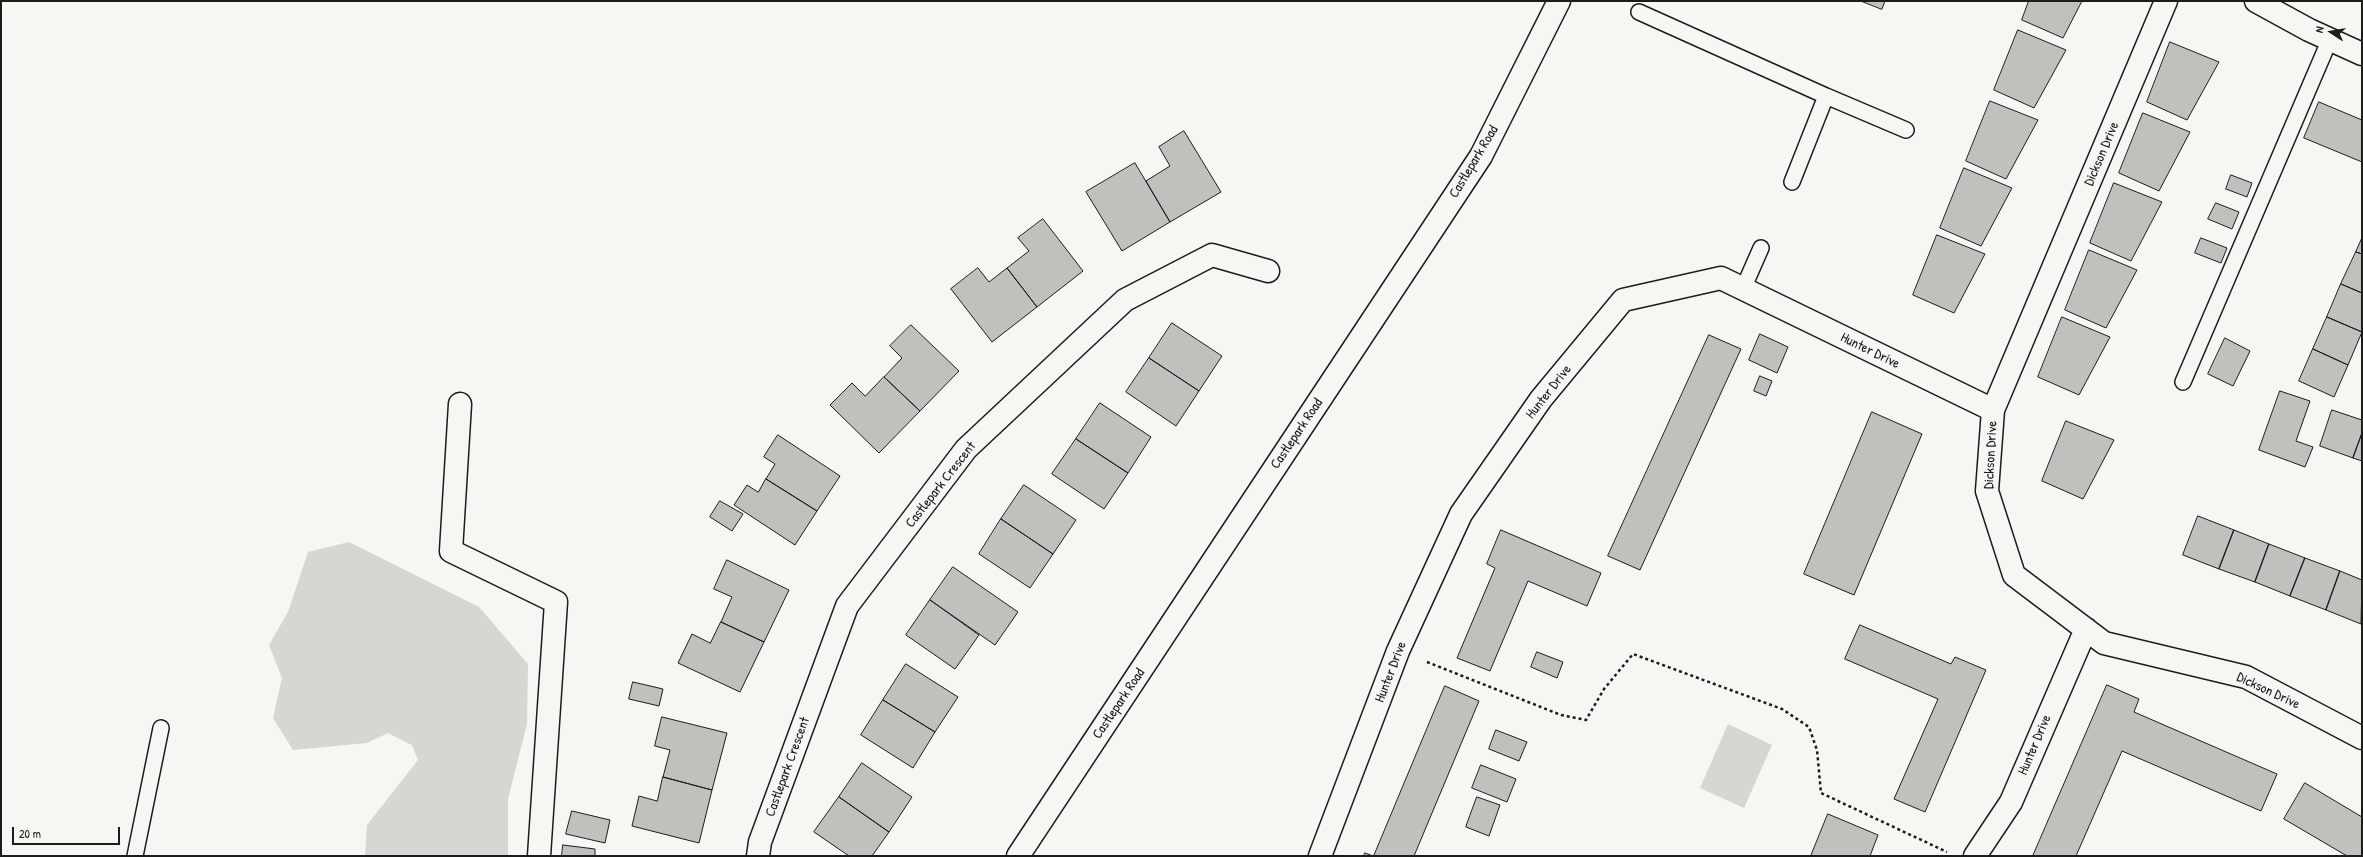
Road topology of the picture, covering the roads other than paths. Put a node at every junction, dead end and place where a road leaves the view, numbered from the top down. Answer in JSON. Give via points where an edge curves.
{"nodes":[{"id":1,"x":1559,"y":1,"type":"edge"},
{"id":2,"x":2166,"y":1,"type":"edge"},
{"id":3,"x":2256,"y":1,"type":"edge"},
{"id":4,"x":1639,"y":12,"type":"dead end"},
{"id":5,"x":2330,"y":39,"type":"junction"},
{"id":6,"x":2362,"y":54,"type":"edge"},
{"id":7,"x":1826,"y":96,"type":"junction"},
{"id":8,"x":1906,"y":130,"type":"dead end"},
{"id":9,"x":1792,"y":182,"type":"dead end"},
{"id":10,"x":1762,"y":248,"type":"dead end"},
{"id":11,"x":1268,"y":271,"type":"dead end"},
{"id":12,"x":1744,"y":289,"type":"junction"},
{"id":13,"x":2183,"y":382,"type":"dead end"},
{"id":14,"x":460,"y":404,"type":"dead end"},
{"id":15,"x":1993,"y":410,"type":"junction"},
{"id":16,"x":2086,"y":629,"type":"junction"},
{"id":17,"x":161,"y":728,"type":"dead end"},
{"id":18,"x":2362,"y":738,"type":"edge"},
{"id":19,"x":135,"y":856,"type":"edge"},
{"id":20,"x":539,"y":856,"type":"edge"},
{"id":21,"x":758,"y":856,"type":"edge"},
{"id":22,"x":1018,"y":856,"type":"edge"},
{"id":23,"x":1320,"y":856,"type":"edge"},
{"id":24,"x":1975,"y":856,"type":"edge"}],
"edges":[{"from":1,"to":22,"type":"street","name":"Castlepark Road","via":[[1481,156]]},
{"from":2,"to":15,"type":"street","name":"Dickson Drive"},
{"from":3,"to":5,"type":"street"},
{"from":4,"to":7,"type":"lane"},
{"from":5,"to":6,"type":"street"},
{"from":5,"to":13,"type":"lane"},
{"from":7,"to":8,"type":"lane"},
{"from":7,"to":9,"type":"lane"},
{"from":10,"to":12,"type":"lane"},
{"from":11,"to":21,"type":"street","name":"Castlepark Crescent","via":[[1212,255],[1125,300],[966,449],[847,606],[760,842]]},
{"from":12,"to":15,"type":"street","name":"Hunter Drive"},
{"from":12,"to":23,"type":"street","name":"Hunter Drive","via":[[1721,278],[1623,300],[1541,399],[1461,514],[1398,651]]},
{"from":14,"to":20,"type":"street","via":[[451,551],[556,602]]},
{"from":15,"to":16,"type":"street","name":"Dickson Drive","via":[[1987,491],[2014,575]]},
{"from":16,"to":18,"type":"street","name":"Dickson Drive","via":[[2104,643],[2246,676]]},
{"from":16,"to":24,"type":"street","name":"Hunter Drive","via":[[2011,802]]},
{"from":17,"to":19,"type":"lane"}]}
